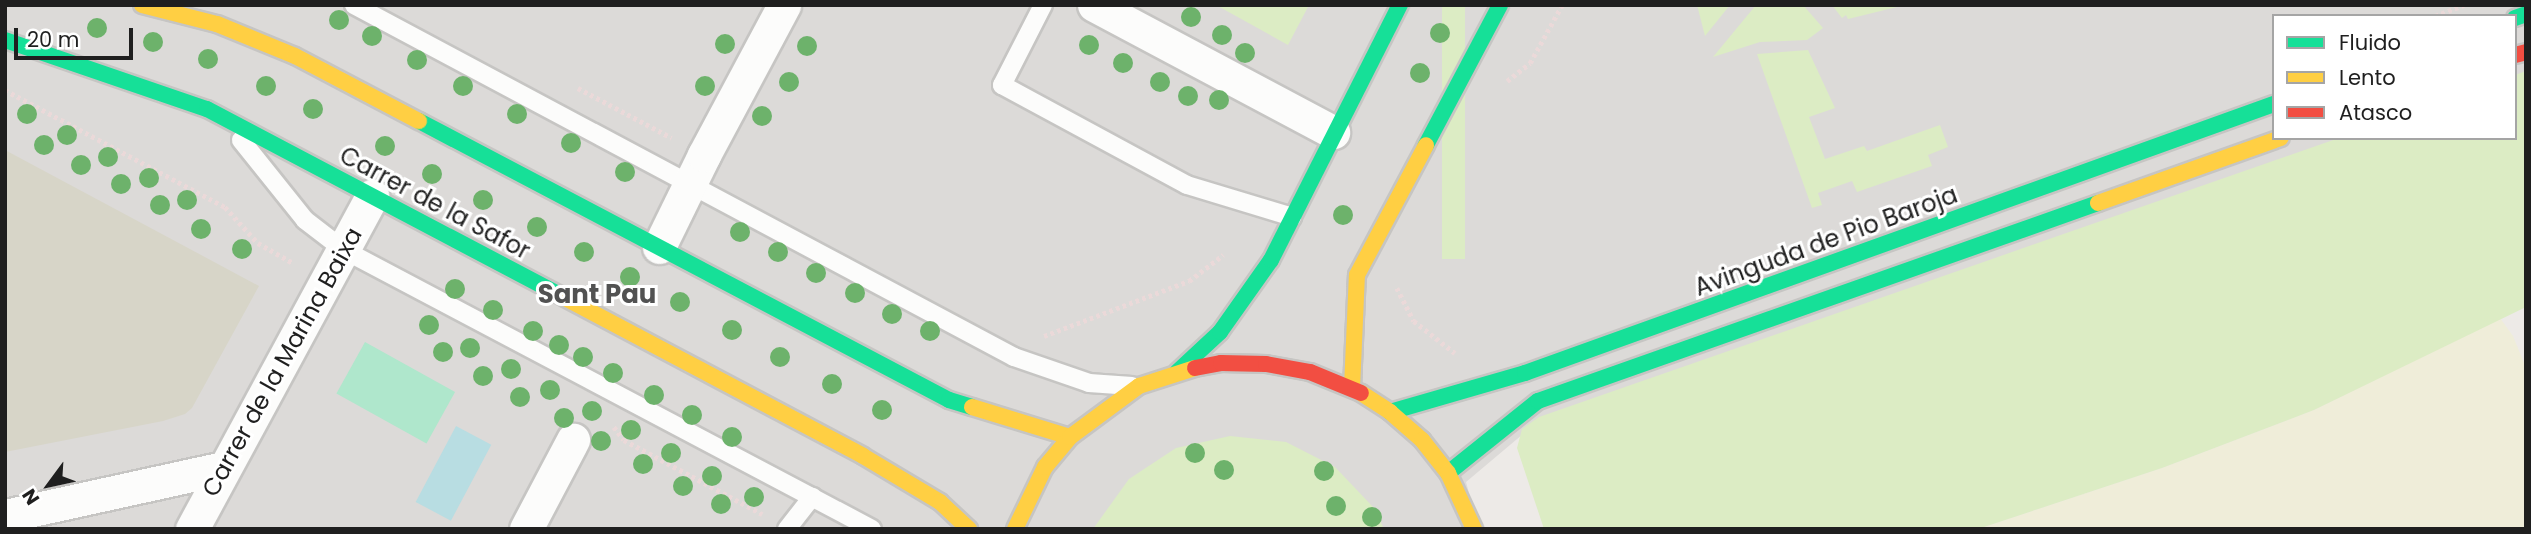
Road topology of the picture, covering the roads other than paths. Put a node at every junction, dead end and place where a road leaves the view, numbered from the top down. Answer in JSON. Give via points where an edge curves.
{"nodes":[{"id":1,"x":142,"y":5,"type":"edge"},
{"id":2,"x":354,"y":5,"type":"edge"},
{"id":3,"x":785,"y":5,"type":"edge"},
{"id":4,"x":1043,"y":5,"type":"edge"},
{"id":5,"x":1094,"y":5,"type":"edge"},
{"id":6,"x":1400,"y":5,"type":"edge"},
{"id":7,"x":1500,"y":5,"type":"edge"},
{"id":8,"x":5,"y":40,"type":"edge"},
{"id":9,"x":2272,"y":105,"type":"edge"},
{"id":10,"x":206,"y":110,"type":"junction"},
{"id":11,"x":1333,"y":132,"type":"junction"},
{"id":12,"x":2275,"y":140,"type":"edge"},
{"id":13,"x":690,"y":184,"type":"junction"},
{"id":14,"x":372,"y":196,"type":"junction"},
{"id":15,"x":1292,"y":217,"type":"junction"},
{"id":16,"x":659,"y":247,"type":"junction"},
{"id":17,"x":344,"y":250,"type":"junction"},
{"id":18,"x":1177,"y":372,"type":"junction"},
{"id":19,"x":1139,"y":386,"type":"junction"},
{"id":20,"x":1352,"y":388,"type":"junction"},
{"id":21,"x":1390,"y":411,"type":"junction"},
{"id":22,"x":1070,"y":437,"type":"junction"},
{"id":23,"x":573,"y":440,"type":"dead end"},
{"id":24,"x":223,"y":468,"type":"junction"},
{"id":25,"x":1448,"y":473,"type":"junction"},
{"id":26,"x":812,"y":497,"type":"junction"},
{"id":27,"x":5,"y":516,"type":"edge"},
{"id":28,"x":192,"y":529,"type":"edge"},
{"id":29,"x":526,"y":529,"type":"edge"},
{"id":30,"x":787,"y":529,"type":"edge"},
{"id":31,"x":872,"y":529,"type":"edge"},
{"id":32,"x":969,"y":529,"type":"edge"},
{"id":33,"x":1015,"y":529,"type":"edge"},
{"id":34,"x":1474,"y":529,"type":"edge"}],
"edges":[{"from":1,"to":16,"type":"main road","via":[[217,24],[295,56]]},
{"from":2,"to":13,"type":"lane"},
{"from":3,"to":13,"type":"street"},
{"from":4,"to":15,"type":"lane","via":[[1002,85],[1187,185]]},
{"from":5,"to":11,"type":"street"},
{"from":6,"to":11,"type":"main road"},
{"from":7,"to":20,"type":"main road","via":[[1357,275]]},
{"from":8,"to":10,"type":"main road","name":"Carrer de la Safor"},
{"from":9,"to":21,"type":"main road","name":"Avinguda de Pio Baroja","via":[[1525,373]]},
{"from":10,"to":14,"type":"main road","name":"Carrer de la Safor"},
{"from":10,"to":17,"type":"lane","via":[[265,165],[305,220]]},
{"from":11,"to":15,"type":"main road"},
{"from":12,"to":25,"type":"main road","via":[[1538,401]]},
{"from":13,"to":16,"type":"street"},
{"from":13,"to":19,"type":"lane","via":[[1014,357],[1089,383]]},
{"from":14,"to":17,"type":"street","name":"Carrer de la Marina Baixa"},
{"from":14,"to":32,"type":"main road","name":"Carrer de la Safor","via":[[863,456],[940,502]]},
{"from":15,"to":18,"type":"main road","via":[[1270,260],[1220,332]]},
{"from":16,"to":22,"type":"main road","via":[[950,400]]},
{"from":17,"to":24,"type":"street","name":"Carrer de la Marina Baixa"},
{"from":17,"to":26,"type":"lane"},
{"from":18,"to":19,"type":"main road"},
{"from":18,"to":20,"type":"main road","via":[[1221,363],[1266,363],[1310,372]]},
{"from":19,"to":22,"type":"main road"},
{"from":20,"to":21,"type":"main road"},
{"from":21,"to":25,"type":"main road","via":[[1422,440]]},
{"from":22,"to":33,"type":"main road","via":[[1045,467]]},
{"from":23,"to":29,"type":"street"},
{"from":24,"to":27,"type":"street"},
{"from":24,"to":28,"type":"street","name":"Carrer de la Marina Baixa"},
{"from":25,"to":34,"type":"main road"},
{"from":26,"to":30,"type":"lane"},
{"from":26,"to":31,"type":"lane"}]}
